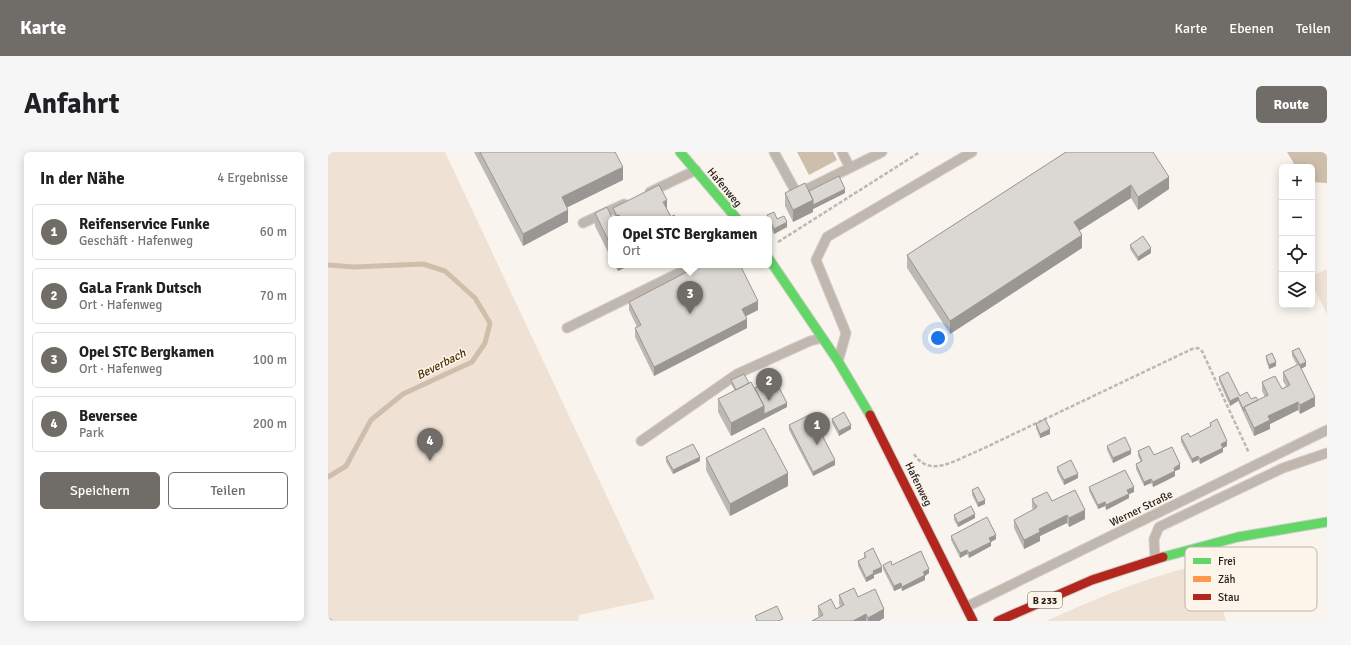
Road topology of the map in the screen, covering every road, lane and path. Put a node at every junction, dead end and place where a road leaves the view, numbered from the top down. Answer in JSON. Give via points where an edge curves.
{"nodes":[{"id":1,"x":774,"y":152,"type":"edge"},
{"id":2,"x":842,"y":152,"type":"edge"},
{"id":3,"x":882,"y":152,"type":"edge"},
{"id":4,"x":920,"y":152,"type":"edge"},
{"id":5,"x":972,"y":152,"type":"edge"},
{"id":6,"x":684,"y":153,"type":"edge"},
{"id":7,"x":850,"y":168,"type":"junction"},
{"id":8,"x":696,"y":170,"type":"junction"},
{"id":9,"x":734,"y":216,"type":"edge"},
{"id":10,"x":583,"y":223,"type":"dead end"},
{"id":11,"x":776,"y":244,"type":"dead end"},
{"id":12,"x":772,"y":263,"type":"edge"},
{"id":13,"x":689,"y":268,"type":"edge"},
{"id":14,"x":567,"y":328,"type":"dead end"},
{"id":15,"x":822,"y":338,"type":"junction"},
{"id":16,"x":838,"y":361,"type":"junction"},
{"id":17,"x":1327,"y":430,"type":"edge"},
{"id":18,"x":641,"y":441,"type":"dead end"},
{"id":19,"x":1327,"y":453,"type":"edge"},
{"id":20,"x":946,"y":464,"type":"dead end"},
{"id":21,"x":1254,"y":466,"type":"junction"},
{"id":22,"x":1327,"y":522,"type":"edge"},
{"id":23,"x":1200,"y":547,"type":"edge"},
{"id":24,"x":1185,"y":551,"type":"edge"},
{"id":25,"x":1155,"y":559,"type":"junction"},
{"id":26,"x":966,"y":607,"type":"junction"},
{"id":27,"x":973,"y":621,"type":"edge"},
{"id":28,"x":998,"y":621,"type":"edge"}],
"edges":[{"from":1,"to":7,"type":"lane","via":[[797,194]]},
{"from":2,"to":7,"type":"lane"},
{"from":3,"to":7,"type":"lane"},
{"from":4,"to":11,"type":"path"},
{"from":5,"to":16,"type":"lane","via":[[827,237],[816,260],[846,333]]},
{"from":6,"to":8,"type":"street","name":"Hafenweg"},
{"from":8,"to":9,"type":"street","name":"Hafenweg"},
{"from":8,"to":10,"type":"lane"},
{"from":12,"to":15,"type":"street","name":"Hafenweg"},
{"from":13,"to":14,"type":"lane"},
{"from":15,"to":16,"type":"street","name":"Hafenweg"},
{"from":15,"to":18,"type":"lane","via":[[737,374]]},
{"from":16,"to":26,"type":"street","name":"Hafenweg","via":[[874,421]]},
{"from":17,"to":21,"type":"lane","name":"Werner Straße"},
{"from":19,"to":25,"type":"lane","via":[[1283,468],[1159,527],[1154,539]]},
{"from":20,"to":21,"type":"path","via":[[1198,348],[1202,351]]},
{"from":21,"to":26,"type":"lane","name":"Werner Straße"},
{"from":22,"to":23,"type":"street","number":"B 233","via":[[1238,537]]},
{"from":24,"to":25,"type":"street","number":"B 233"},
{"from":25,"to":28,"type":"street","number":"B 233","via":[[1092,580]]},
{"from":26,"to":27,"type":"street","name":"Hafenweg"}]}
